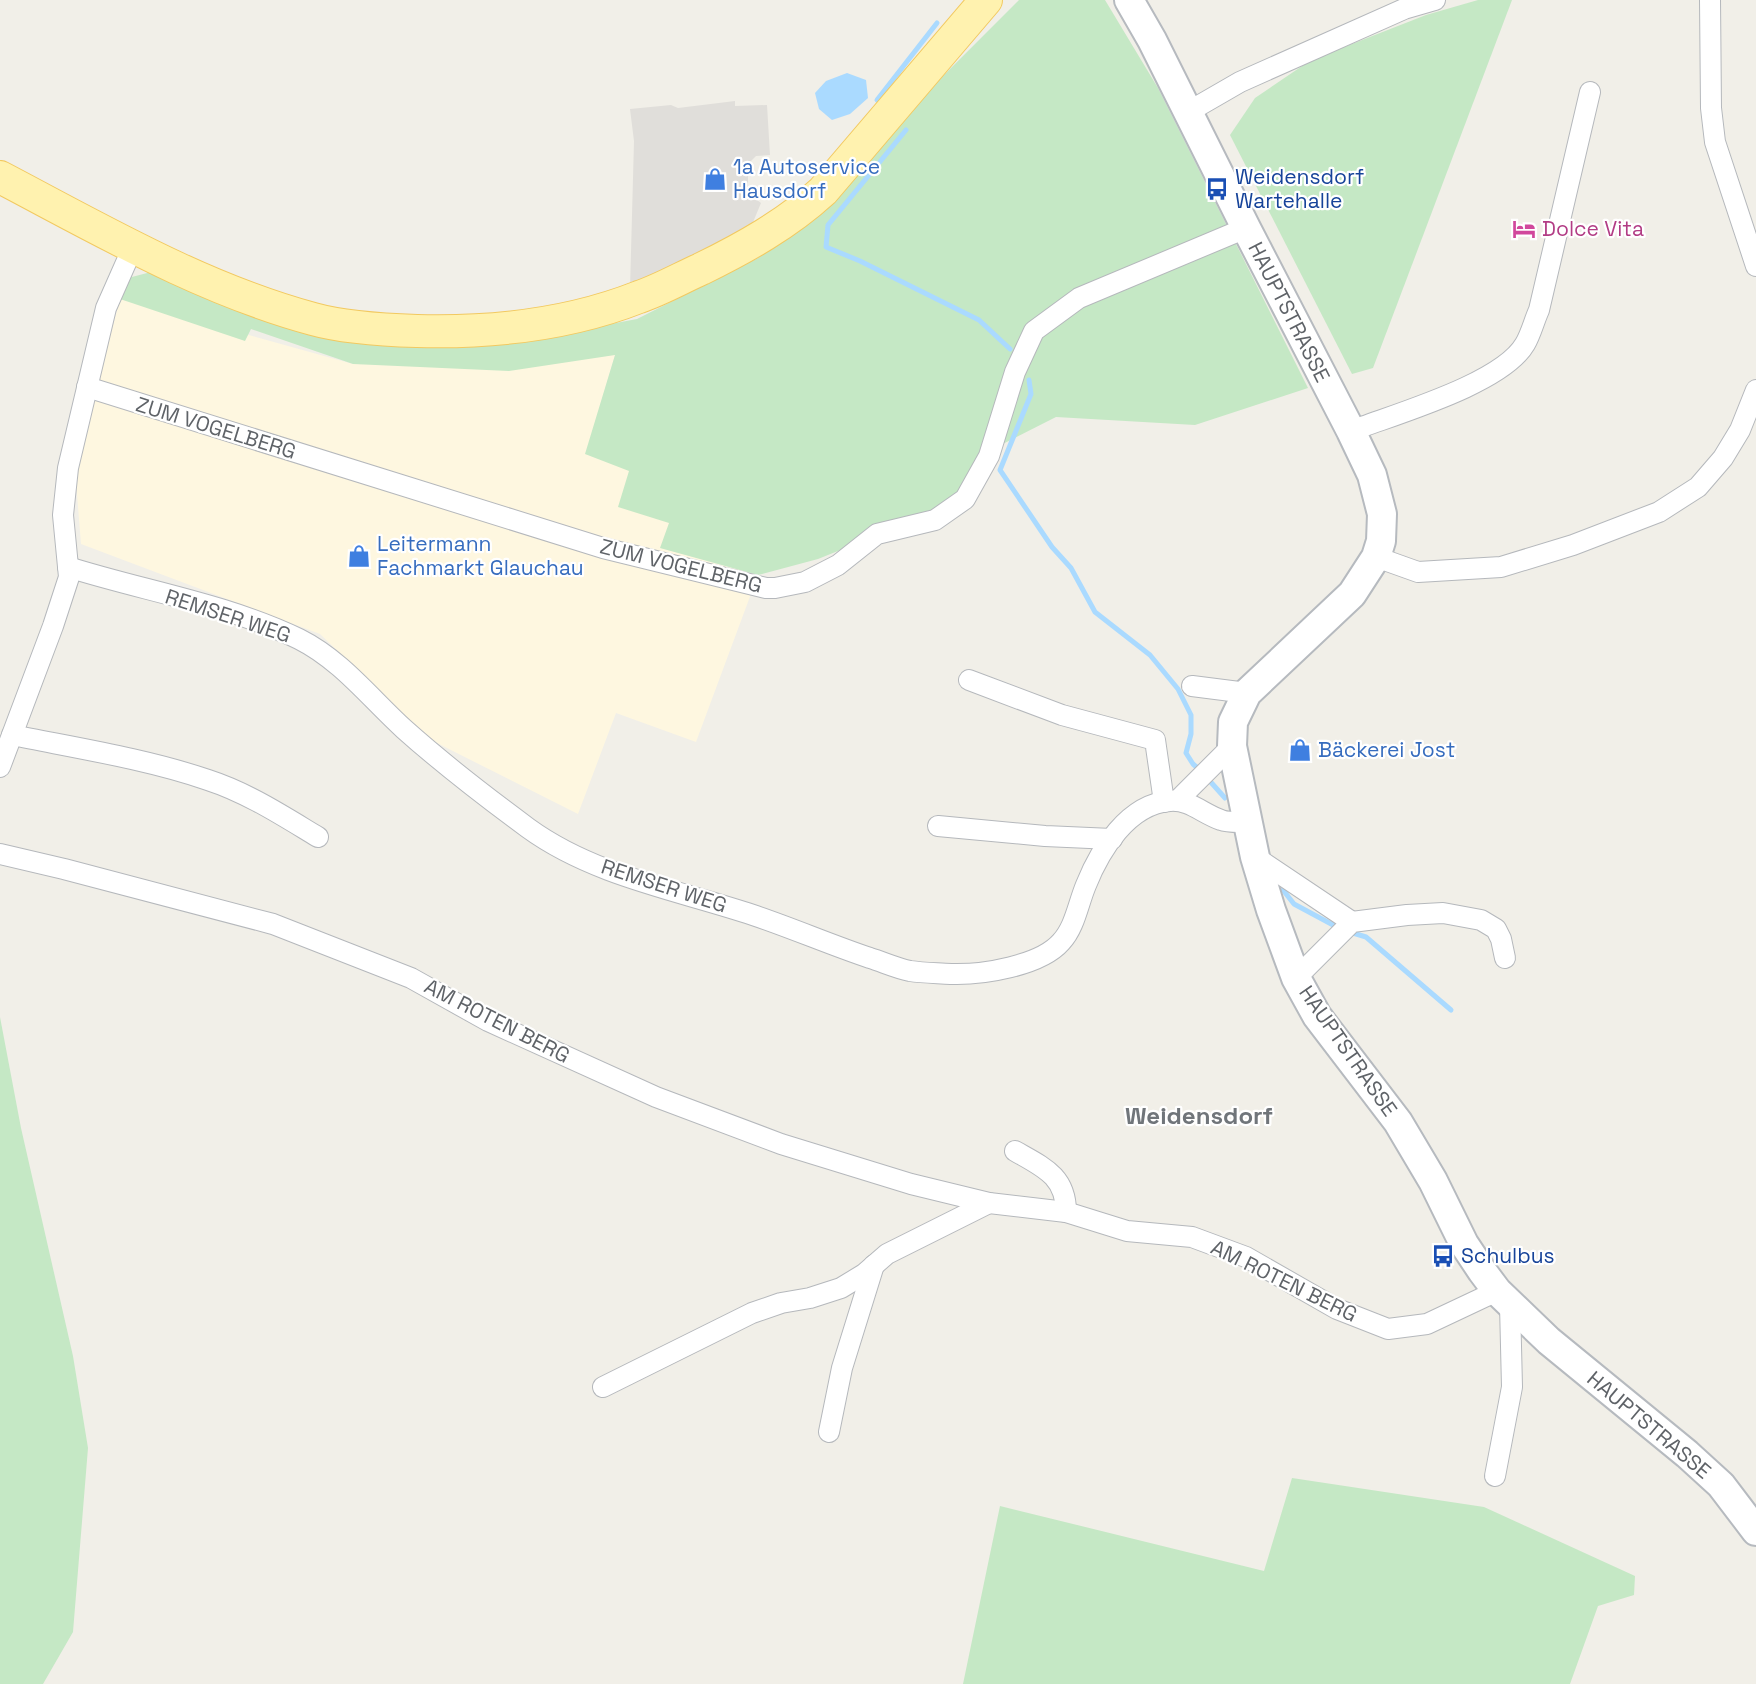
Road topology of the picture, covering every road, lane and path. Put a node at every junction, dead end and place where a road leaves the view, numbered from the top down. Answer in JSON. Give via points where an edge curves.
{"nodes":[{"id":1,"x":986,"y":0,"type":"edge"},
{"id":2,"x":1129,"y":0,"type":"edge"},
{"id":3,"x":1435,"y":0,"type":"edge"},
{"id":4,"x":1710,"y":0,"type":"edge"},
{"id":5,"x":1590,"y":92,"type":"dead end"},
{"id":6,"x":1188,"y":112,"type":"junction"},
{"id":7,"x":0,"y":177,"type":"edge"},
{"id":8,"x":1246,"y":228,"type":"junction"},
{"id":9,"x":133,"y":247,"type":"junction"},
{"id":10,"x":1756,"y":266,"type":"edge"},
{"id":11,"x":87,"y":387,"type":"junction"},
{"id":12,"x":1756,"y":390,"type":"edge"},
{"id":13,"x":1351,"y":431,"type":"junction"},
{"id":14,"x":1376,"y":557,"type":"junction"},
{"id":15,"x":68,"y":567,"type":"junction"},
{"id":16,"x":969,"y":680,"type":"dead end"},
{"id":17,"x":1192,"y":686,"type":"dead end"},
{"id":18,"x":1247,"y":693,"type":"junction"},
{"id":19,"x":12,"y":735,"type":"junction"},
{"id":20,"x":1232,"y":746,"type":"junction"},
{"id":21,"x":0,"y":767,"type":"edge"},
{"id":22,"x":1170,"y":802,"type":"junction"},
{"id":23,"x":1248,"y":822,"type":"junction"},
{"id":24,"x":938,"y":826,"type":"dead end"},
{"id":25,"x":318,"y":837,"type":"dead end"},
{"id":26,"x":1112,"y":839,"type":"junction"},
{"id":27,"x":0,"y":854,"type":"edge"},
{"id":28,"x":1255,"y":857,"type":"junction"},
{"id":29,"x":1352,"y":922,"type":"junction"},
{"id":30,"x":1505,"y":958,"type":"dead end"},
{"id":31,"x":1296,"y":978,"type":"junction"},
{"id":32,"x":1015,"y":1151,"type":"dead end"},
{"id":33,"x":989,"y":1203,"type":"junction"},
{"id":34,"x":1066,"y":1212,"type":"junction"},
{"id":35,"x":874,"y":1265,"type":"junction"},
{"id":36,"x":1504,"y":1298,"type":"junction"},
{"id":37,"x":603,"y":1387,"type":"dead end"},
{"id":38,"x":829,"y":1432,"type":"dead end"},
{"id":39,"x":1496,"y":1476,"type":"dead end"},
{"id":40,"x":1756,"y":1531,"type":"edge"}],
"edges":[{"from":1,"to":9,"type":"main road","via":[[801,212],[730,255],[640,297],[585,315],[523,328],[450,332],[386,330],[316,320],[254,301]]},
{"from":2,"to":6,"type":"main road","name":"HAUPTSTRASSE"},
{"from":3,"to":6,"type":"street","via":[[1404,9],[1240,82]]},
{"from":4,"to":10,"type":"street","via":[[1715,142]]},
{"from":5,"to":13,"type":"street","via":[[1539,310],[1525,345],[1510,362],[1477,384]]},
{"from":6,"to":8,"type":"main road","name":"HAUPTSTRASSE"},
{"from":7,"to":9,"type":"main road"},
{"from":8,"to":11,"type":"street","name":"ZUM VOGELBERG","via":[[1079,298],[1034,332],[1015,372],[989,456],[965,499],[935,519],[877,534],[838,565],[805,582],[775,588],[603,548]]},
{"from":8,"to":13,"type":"main road","name":"HAUPTSTRASSE"},
{"from":9,"to":11,"type":"street","via":[[106,309]]},
{"from":11,"to":15,"type":"street","via":[[68,468],[63,515]]},
{"from":12,"to":14,"type":"street","via":[[1740,430],[1723,458],[1698,487],[1659,512],[1501,567],[1418,572]]},
{"from":13,"to":14,"type":"main road","name":"HAUPTSTRASSE","via":[[1372,475],[1382,514]]},
{"from":14,"to":18,"type":"main road","name":"HAUPTSTRASSE","via":[[1352,594]]},
{"from":15,"to":19,"type":"street","via":[[69,577],[53,626]]},
{"from":15,"to":26,"type":"street","name":"REMSER WEG","via":[[234,614],[301,640],[344,669],[440,760],[553,845],[642,882],[711,901],[906,970],[974,975],[994,972],[1052,951],[1064,940],[1093,869]]},
{"from":16,"to":22,"type":"street","via":[[1062,716],[1155,740]]},
{"from":17,"to":18,"type":"street"},
{"from":18,"to":20,"type":"main road","name":"HAUPTSTRASSE","via":[[1233,722]]},
{"from":19,"to":21,"type":"street"},
{"from":19,"to":25,"type":"street","via":[[209,780],[260,802]]},
{"from":20,"to":22,"type":"street"},
{"from":20,"to":23,"type":"main road","name":"HAUPTSTRASSE"},
{"from":22,"to":23,"type":"street","via":[[1187,803],[1222,822]]},
{"from":22,"to":26,"type":"street","name":"REMSER WEG","via":[[1140,811]]},
{"from":23,"to":28,"type":"main road","name":"HAUPTSTRASSE"},
{"from":24,"to":26,"type":"street"},
{"from":27,"to":33,"type":"street","name":"AM ROTEN BERG","via":[[273,924],[411,978],[488,1021],[656,1097],[781,1144],[911,1184]]},
{"from":28,"to":29,"type":"street"},
{"from":28,"to":31,"type":"main road","name":"HAUPTSTRASSE"},
{"from":29,"to":30,"type":"street","via":[[1435,914],[1466,916],[1496,929]]},
{"from":29,"to":31,"type":"street"},
{"from":31,"to":36,"type":"main road","name":"HAUPTSTRASSE","via":[[1317,1016],[1398,1122],[1464,1244]]},
{"from":32,"to":34,"type":"street","via":[[1058,1183],[1066,1197]]},
{"from":33,"to":34,"type":"street","name":"AM ROTEN BERG"},
{"from":33,"to":35,"type":"street","via":[[887,1254]]},
{"from":34,"to":36,"type":"street","name":"AM ROTEN BERG","via":[[1127,1231],[1192,1237],[1246,1257],[1337,1309],[1388,1329],[1427,1324]]},
{"from":35,"to":37,"type":"street","via":[[841,1288],[752,1313]]},
{"from":35,"to":38,"type":"street","via":[[842,1368]]},
{"from":36,"to":39,"type":"street","via":[[1512,1387]]},
{"from":36,"to":40,"type":"main road","name":"HAUPTSTRASSE","via":[[1572,1361],[1687,1454],[1720,1485]]}]}
